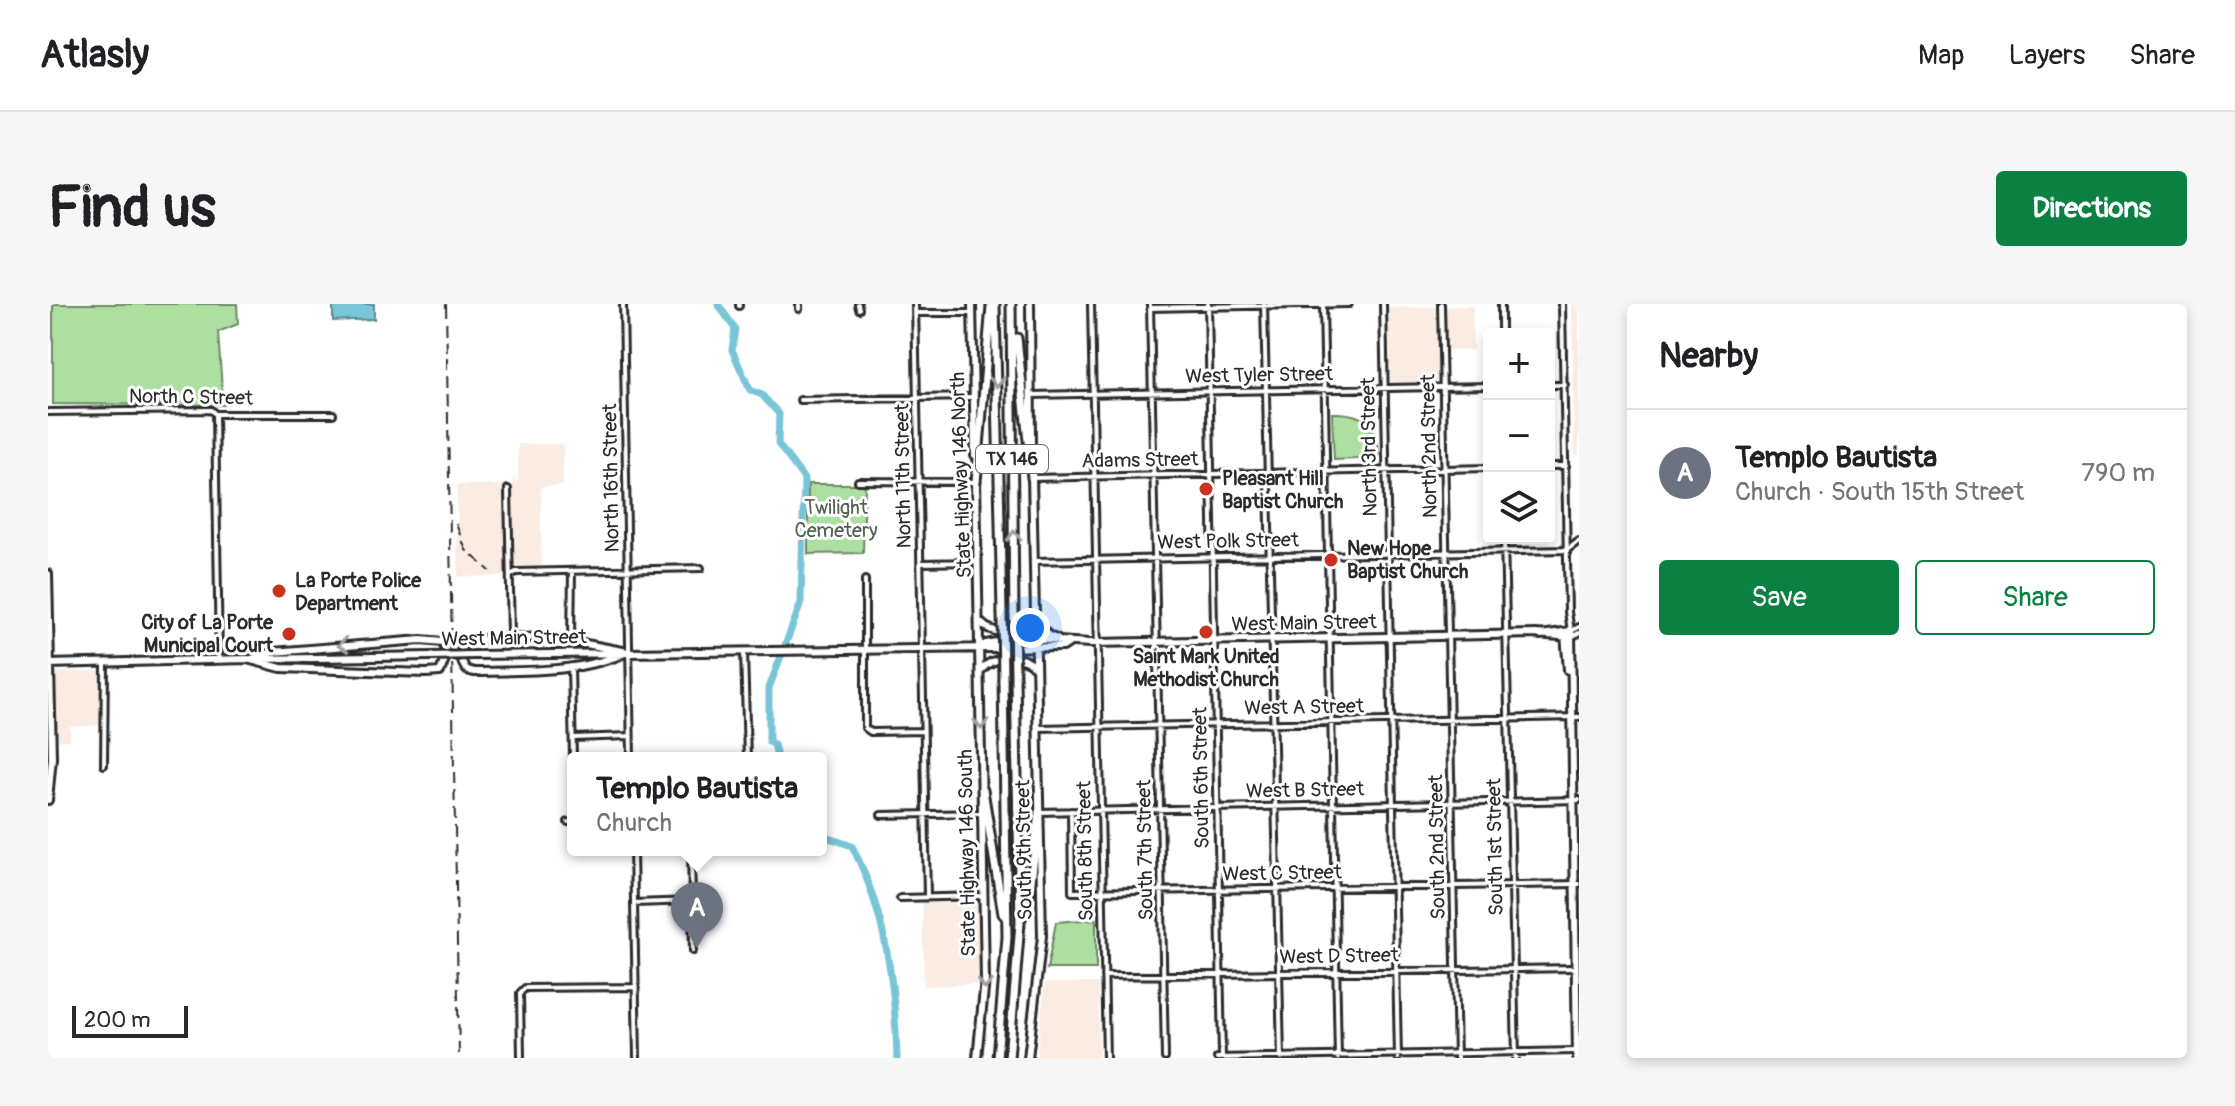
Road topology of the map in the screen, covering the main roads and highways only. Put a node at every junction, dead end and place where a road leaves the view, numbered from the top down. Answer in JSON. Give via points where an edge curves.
{"nodes":[{"id":1,"x":972,"y":304,"type":"edge"},
{"id":2,"x":993,"y":304,"type":"edge"},
{"id":3,"x":1012,"y":304,"type":"edge"},
{"id":4,"x":1030,"y":304,"type":"edge"},
{"id":5,"x":1032,"y":478,"type":"junction"},
{"id":6,"x":976,"y":482,"type":"junction"},
{"id":7,"x":48,"y":574,"type":"edge"},
{"id":8,"x":1034,"y":620,"type":"junction"},
{"id":9,"x":981,"y":623,"type":"junction"},
{"id":10,"x":1572,"y":633,"type":"edge"},
{"id":11,"x":1069,"y":643,"type":"junction"},
{"id":12,"x":1035,"y":644,"type":"junction"},
{"id":13,"x":980,"y":646,"type":"junction"},
{"id":14,"x":628,"y":652,"type":"junction"},
{"id":15,"x":249,"y":659,"type":"junction"},
{"id":16,"x":49,"y":664,"type":"edge"},
{"id":17,"x":981,"y":670,"type":"junction"},
{"id":18,"x":1035,"y":670,"type":"junction"},
{"id":19,"x":50,"y":736,"type":"edge"},
{"id":20,"x":983,"y":790,"type":"junction"},
{"id":21,"x":48,"y":797,"type":"edge"},
{"id":22,"x":1575,"y":800,"type":"edge"},
{"id":23,"x":1039,"y":812,"type":"junction"},
{"id":24,"x":1576,"y":884,"type":"edge"},
{"id":25,"x":1020,"y":923,"type":"junction"},
{"id":26,"x":1007,"y":937,"type":"junction"},
{"id":27,"x":1576,"y":1054,"type":"edge"},
{"id":28,"x":977,"y":1058,"type":"edge"},
{"id":29,"x":997,"y":1058,"type":"edge"},
{"id":30,"x":1009,"y":1058,"type":"edge"},
{"id":31,"x":1028,"y":1058,"type":"edge"}],
"edges":[{"from":1,"to":6,"type":"main road","name":"State Highway 146 North"},
{"from":2,"to":6,"type":"highway"},
{"from":2,"to":26,"type":"highway","number":"TX 146","one_way":true,"bridge":true},
{"from":3,"to":5,"type":"highway"},
{"from":25,"to":3,"type":"highway","number":"TX 146","one_way":true,"bridge":true},
{"from":4,"to":5,"type":"main road","name":"South 9th Street"},
{"from":5,"to":8,"type":"main road","name":"South 9th Street"},
{"from":6,"to":9,"type":"main road","name":"State Highway 146 North"},
{"from":7,"to":16,"type":"main road"},
{"from":8,"to":9,"type":"main road","via":[[1021,630],[991,630]]},
{"from":8,"to":11,"type":"main road","via":[[1049,636]]},
{"from":8,"to":12,"type":"main road","name":"South 9th Street"},
{"from":9,"to":13,"type":"main road","name":"State Highway 146 North"},
{"from":10,"to":11,"type":"main road","name":"West Main Street"},
{"from":10,"to":22,"type":"main road"},
{"from":11,"to":12,"type":"main road","name":"West Main Street"},
{"from":12,"to":13,"type":"main road","name":"West Main Street"},
{"from":12,"to":18,"type":"main road","name":"South 9th Street"},
{"from":13,"to":14,"type":"main road","name":"West Main Street"},
{"from":13,"to":17,"type":"main road","name":"State Highway 146 South"},
{"from":14,"to":14,"type":"main road","via":[[571,640],[511,637],[466,640],[462,647],[463,666],[474,672],[571,667]]},
{"from":14,"to":15,"type":"main road","name":"West Main Street","bridge":true},
{"from":15,"to":15,"type":"main road","one_way":true,"via":[[281,668],[426,673],[440,672],[447,654],[443,642],[421,640],[273,652]]},
{"from":15,"to":16,"type":"main road","name":"West Main Street"},
{"from":16,"to":19,"type":"main road"},
{"from":17,"to":18,"type":"main road","via":[[993,659],[1023,659]]},
{"from":17,"to":20,"type":"main road","name":"State Highway 146 South","one_way":true},
{"from":18,"to":23,"type":"main road","name":"South 9th Street"},
{"from":19,"to":21,"type":"main road"},
{"from":20,"to":26,"type":"highway"},
{"from":20,"to":28,"type":"main road","name":"State Highway 146 South","one_way":true,"via":[[985,980]]},
{"from":22,"to":24,"type":"main road"},
{"from":23,"to":25,"type":"highway","via":[[1030,890]]},
{"from":23,"to":31,"type":"main road","name":"South 9th Street","via":[[1042,936]]},
{"from":24,"to":27,"type":"main road"},
{"from":25,"to":30,"type":"highway","number":"TX 146"},
{"from":26,"to":29,"type":"highway","number":"TX 146"}]}
